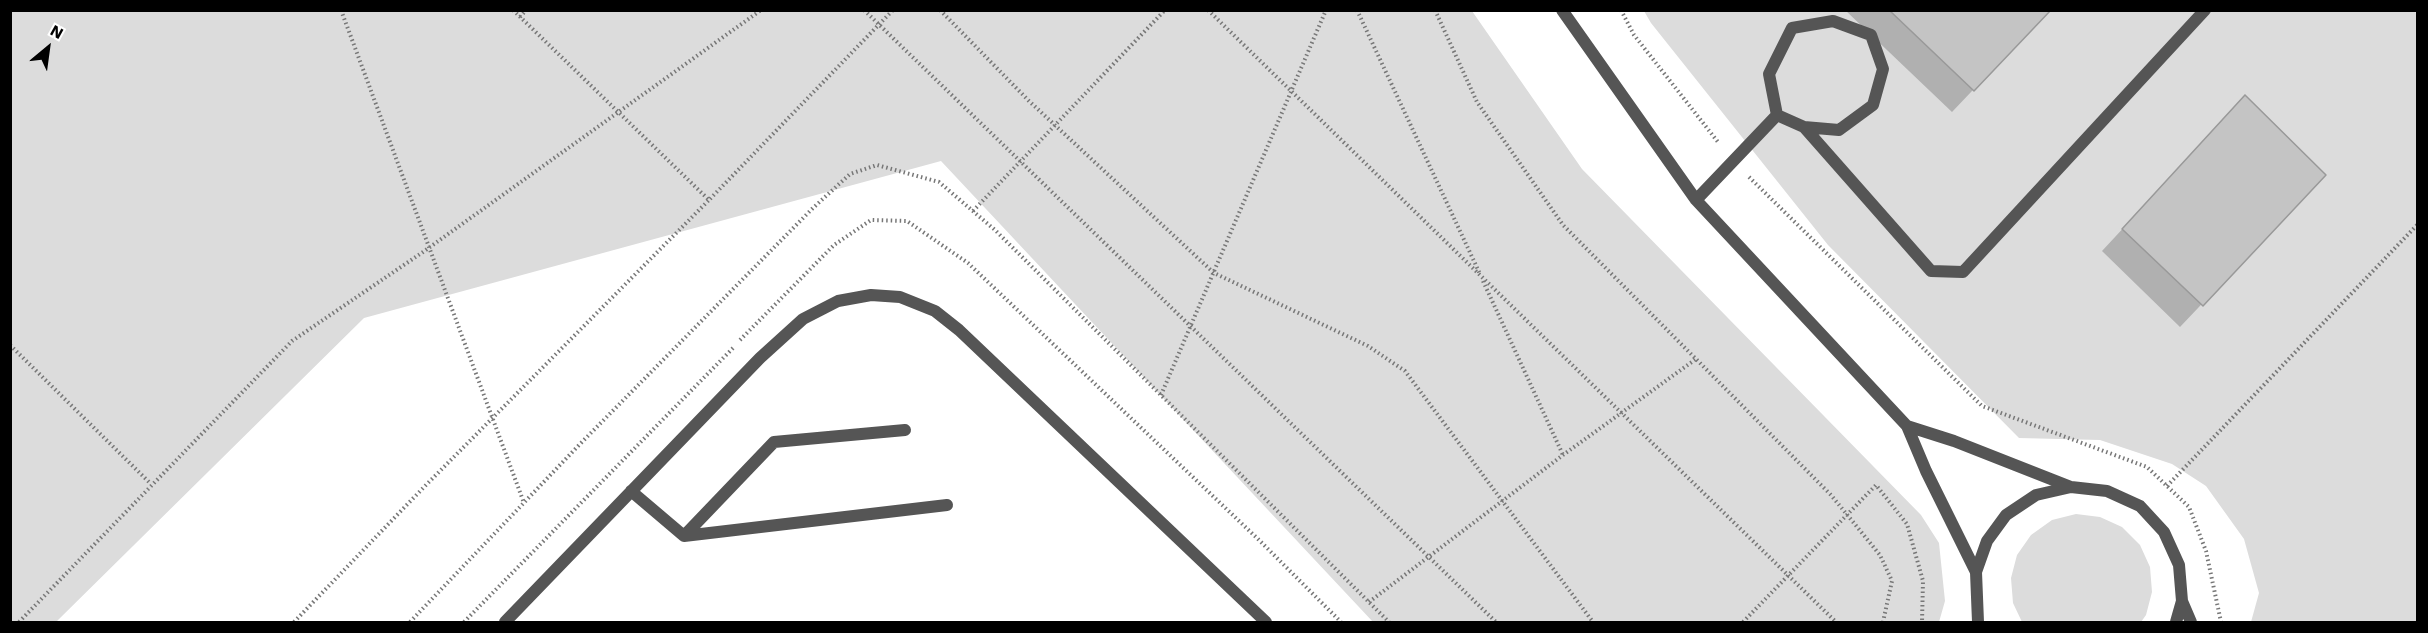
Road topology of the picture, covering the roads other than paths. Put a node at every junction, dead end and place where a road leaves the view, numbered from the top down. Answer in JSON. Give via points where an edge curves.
{"nodes":[{"id":1,"x":1562,"y":10,"type":"edge"},
{"id":2,"x":2205,"y":10,"type":"edge"},
{"id":3,"x":1777,"y":115,"type":"junction"},
{"id":4,"x":1804,"y":127,"type":"junction"},
{"id":5,"x":1696,"y":200,"type":"junction"},
{"id":6,"x":1906,"y":426,"type":"junction"},
{"id":7,"x":905,"y":430,"type":"dead end"},
{"id":8,"x":2071,"y":486,"type":"junction"},
{"id":9,"x":632,"y":491,"type":"junction"},
{"id":10,"x":946,"y":505,"type":"dead end"},
{"id":11,"x":684,"y":536,"type":"junction"},
{"id":12,"x":1976,"y":572,"type":"junction"},
{"id":13,"x":2182,"y":601,"type":"junction"},
{"id":14,"x":1976,"y":604,"type":"junction"},
{"id":15,"x":505,"y":622,"type":"edge"},
{"id":16,"x":1266,"y":622,"type":"edge"},
{"id":17,"x":1973,"y":622,"type":"edge"},
{"id":18,"x":1978,"y":622,"type":"edge"},
{"id":19,"x":2176,"y":622,"type":"edge"},
{"id":20,"x":2191,"y":622,"type":"edge"}],
"edges":[{"from":1,"to":5,"type":"lane"},
{"from":2,"to":4,"type":"lane","via":[[1963,272],[1931,271]]},
{"from":3,"to":4,"type":"lane"},
{"from":3,"to":4,"type":"lane","via":[[1769,74],[1792,28],[1833,21],[1871,35],[1883,69],[1873,105],[1839,130]]},
{"from":3,"to":5,"type":"lane"},
{"from":5,"to":6,"type":"lane"},
{"from":6,"to":8,"type":"lane"},
{"from":6,"to":12,"type":"lane"},
{"from":7,"to":11,"type":"lane","via":[[774,442]]},
{"from":8,"to":12,"type":"lane","via":[[2036,495],[2006,515],[1987,541]]},
{"from":8,"to":13,"type":"lane","via":[[2107,491],[2140,506],[2164,532],[2179,565]]},
{"from":9,"to":11,"type":"lane"},
{"from":9,"to":15,"type":"lane"},
{"from":9,"to":16,"type":"lane","via":[[803,319],[838,301],[871,295],[900,297],[935,311],[959,330]]},
{"from":10,"to":11,"type":"lane"},
{"from":12,"to":14,"type":"lane"},
{"from":13,"to":19,"type":"lane"},
{"from":13,"to":20,"type":"lane"},
{"from":14,"to":17,"type":"lane"},
{"from":14,"to":18,"type":"lane"}]}
